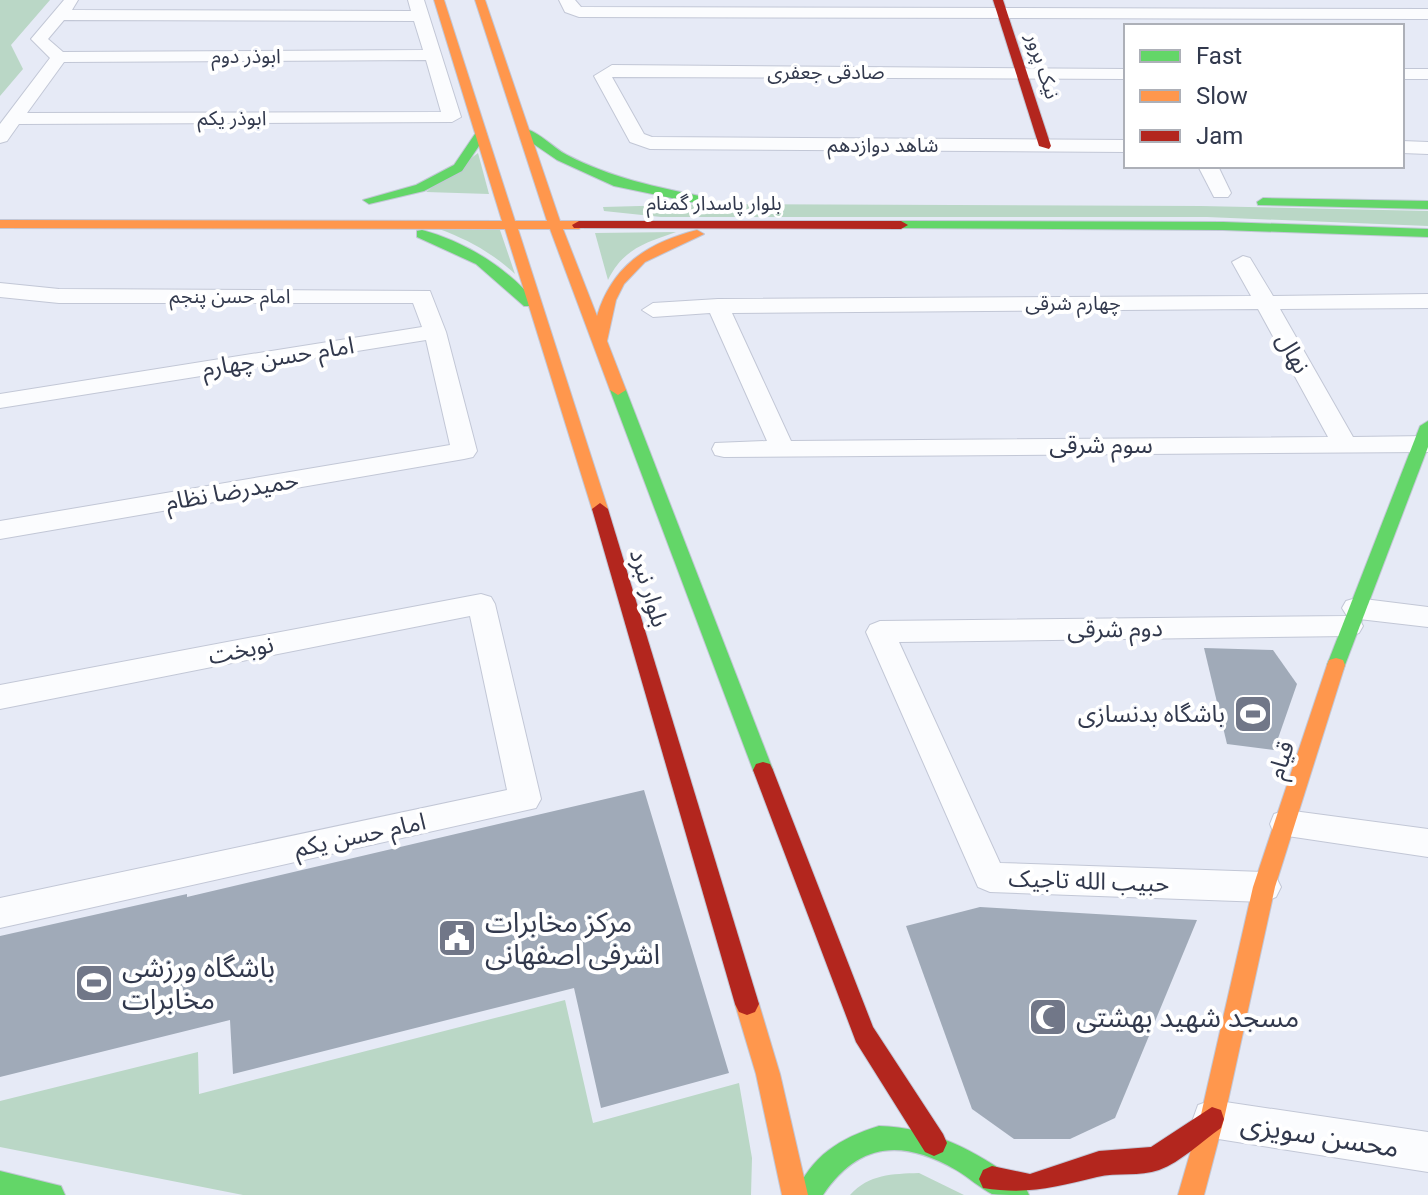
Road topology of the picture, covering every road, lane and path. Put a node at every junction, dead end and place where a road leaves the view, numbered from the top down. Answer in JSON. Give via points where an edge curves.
{"nodes":[{"id":1,"x":72,"y":0,"type":"edge"},
{"id":2,"x":439,"y":0,"type":"edge"},
{"id":3,"x":480,"y":0,"type":"edge"},
{"id":4,"x":570,"y":6,"type":"edge"},
{"id":5,"x":1000,"y":6,"type":"edge"},
{"id":6,"x":419,"y":8,"type":"edge"},
{"id":7,"x":1129,"y":13,"type":"edge"},
{"id":8,"x":1428,"y":14,"type":"edge"},
{"id":9,"x":60,"y":15,"type":"junction"},
{"id":10,"x":433,"y":55,"type":"junction"},
{"id":11,"x":59,"y":57,"type":"junction"},
{"id":12,"x":1022,"y":73,"type":"junction"},
{"id":13,"x":1124,"y":74,"type":"edge"},
{"id":14,"x":1404,"y":74,"type":"edge"},
{"id":15,"x":1428,"y":74,"type":"edge"},
{"id":16,"x":13,"y":119,"type":"junction"},
{"id":17,"x":523,"y":131,"type":"junction"},
{"id":18,"x":481,"y":134,"type":"junction"},
{"id":19,"x":0,"y":137,"type":"edge"},
{"id":20,"x":640,"y":141,"type":"joint"},
{"id":21,"x":1045,"y":146,"type":"junction"},
{"id":22,"x":1124,"y":146,"type":"edge"},
{"id":23,"x":1404,"y":147,"type":"edge"},
{"id":24,"x":1428,"y":148,"type":"edge"},
{"id":25,"x":1209,"y":168,"type":"edge"},
{"id":26,"x":1221,"y":193,"type":"dead end"},
{"id":27,"x":443,"y":200,"type":"dead end"},
{"id":28,"x":524,"y":200,"type":"junction"},
{"id":29,"x":609,"y":201,"type":"dead end"},
{"id":30,"x":1202,"y":201,"type":"dead end"},
{"id":31,"x":1428,"y":205,"type":"edge"},
{"id":32,"x":0,"y":224,"type":"edge"},
{"id":33,"x":381,"y":224,"type":"junction"},
{"id":34,"x":509,"y":224,"type":"junction"},
{"id":35,"x":555,"y":225,"type":"junction"},
{"id":36,"x":737,"y":225,"type":"junction"},
{"id":37,"x":1428,"y":233,"type":"edge"},
{"id":38,"x":1243,"y":262,"type":"dead end"},
{"id":39,"x":0,"y":290,"type":"edge"},
{"id":40,"x":1428,"y":301,"type":"edge"},
{"id":41,"x":1265,"y":302,"type":"junction"},
{"id":42,"x":718,"y":306,"type":"junction"},
{"id":43,"x":653,"y":310,"type":"dead end"},
{"id":44,"x":537,"y":312,"type":"junction"},
{"id":45,"x":435,"y":332,"type":"junction"},
{"id":46,"x":599,"y":343,"type":"junction"},
{"id":47,"x":0,"y":401,"type":"edge"},
{"id":48,"x":1425,"y":437,"type":"edge"},
{"id":49,"x":1344,"y":443,"type":"junction"},
{"id":50,"x":782,"y":447,"type":"junction"},
{"id":51,"x":724,"y":449,"type":"dead end"},
{"id":52,"x":0,"y":530,"type":"edge"},
{"id":53,"x":481,"y":604,"type":"joint"},
{"id":54,"x":1352,"y":617,"type":"junction"},
{"id":55,"x":1428,"y":617,"type":"edge"},
{"id":56,"x":880,"y":632,"type":"joint"},
{"id":57,"x":0,"y":697,"type":"edge"},
{"id":58,"x":1286,"y":824,"type":"junction"},
{"id":59,"x":1428,"y":843,"type":"edge"},
{"id":60,"x":1264,"y":887,"type":"junction"},
{"id":61,"x":0,"y":913,"type":"edge"},
{"id":62,"x":1212,"y":1119,"type":"junction"},
{"id":63,"x":934,"y":1143,"type":"junction"},
{"id":64,"x":1428,"y":1152,"type":"edge"},
{"id":65,"x":992,"y":1179,"type":"junction"},
{"id":66,"x":0,"y":1184,"type":"edge"},
{"id":67,"x":52,"y":1195,"type":"edge"},
{"id":68,"x":795,"y":1195,"type":"edge"},
{"id":69,"x":808,"y":1195,"type":"edge"},
{"id":70,"x":1016,"y":1195,"type":"edge"},
{"id":71,"x":1191,"y":1195,"type":"edge"}],
"edges":[{"from":1,"to":9,"type":"street"},
{"from":2,"to":18,"type":"main road","name":"بلوار نبرد"},
{"from":3,"to":17,"type":"main road","name":"بلوار نبرد"},
{"from":4,"to":5,"type":"street"},
{"from":5,"to":7,"type":"street"},
{"from":5,"to":12,"type":"main road","name":"نیک پرور"},
{"from":6,"to":9,"type":"street"},
{"from":6,"to":10,"type":"street"},
{"from":7,"to":8,"type":"street"},
{"from":9,"to":11,"type":"street","via":[[39,39]]},
{"from":10,"to":11,"type":"street","name":"ابوذر دوم"},
{"from":10,"to":16,"type":"street","name":"ابوذر یکم","via":[[452,117]]},
{"from":11,"to":16,"type":"street"},
{"from":12,"to":13,"type":"street","name":"صادقی جعفری"},
{"from":12,"to":20,"type":"street","name":"صادقی جعفری","via":[[604,73]]},
{"from":12,"to":21,"type":"main road","name":"نیک پرور"},
{"from":14,"to":15,"type":"street"},
{"from":16,"to":19,"type":"street"},
{"from":17,"to":28,"type":"main road","name":"بلوار نبرد"},
{"from":17,"to":29,"type":"main road","name":"بلوار پاسدار گمنام","via":[[561,157],[618,183],[713,201]]},
{"from":18,"to":27,"type":"main road","via":[[458,168],[420,188],[361,200]]},
{"from":18,"to":28,"type":"main road","name":"بلوار نبرد"},
{"from":20,"to":21,"type":"street","name":"شاهد دوازدهم"},
{"from":21,"to":22,"type":"street","name":"شاهد دوازدهم"},
{"from":23,"to":24,"type":"street"},
{"from":25,"to":26,"type":"street"},
{"from":28,"to":34,"type":"main road","name":"بلوار نبرد"},
{"from":28,"to":35,"type":"main road","name":"بلوار نبرد"},
{"from":30,"to":31,"type":"main road"},
{"from":32,"to":33,"type":"main road","name":"بلوار پاسدار گمنام"},
{"from":33,"to":34,"type":"main road","name":"بلوار پاسدار گمنام"},
{"from":33,"to":44,"type":"main road","via":[[466,248],[501,271]]},
{"from":34,"to":35,"type":"main road","name":"بلوار پاسدار گمنام"},
{"from":34,"to":44,"type":"main road","name":"بلوار نبرد"},
{"from":35,"to":36,"type":"main road","name":"بلوار پاسدار گمنام"},
{"from":35,"to":46,"type":"main road","name":"بلوار نبرد"},
{"from":36,"to":37,"type":"main road","name":"بلوار پاسدار گمنام","via":[[1223,226]]},
{"from":36,"to":46,"type":"main road","via":[[683,237],[631,262],[603,308]]},
{"from":38,"to":41,"type":"street","name":"نهال"},
{"from":39,"to":45,"type":"street","name":"امام حسن پنجم","via":[[59,296],[422,296]]},
{"from":40,"to":41,"type":"street","name":"چهارم شرقی"},
{"from":41,"to":42,"type":"street","name":"چهارم شرقی"},
{"from":41,"to":49,"type":"street","name":"نهال"},
{"from":42,"to":43,"type":"street","name":"چهارم شرقی"},
{"from":42,"to":50,"type":"street"},
{"from":44,"to":68,"type":"main road","name":"بلوار نبرد","via":[[764,1058]]},
{"from":45,"to":47,"type":"street","name":"امام حسن چهارم"},
{"from":45,"to":52,"type":"street","name":"حمیدرضا نظام","via":[[464,451]]},
{"from":46,"to":63,"type":"main road","name":"بلوار نبرد","via":[[864,1034]]},
{"from":48,"to":49,"type":"street","name":"سوم شرقی"},
{"from":48,"to":54,"type":"main road","name":"قیام"},
{"from":49,"to":50,"type":"street","name":"سوم شرقی"},
{"from":50,"to":51,"type":"street","name":"سوم شرقی"},
{"from":53,"to":57,"type":"street","name":"نوبخت"},
{"from":53,"to":61,"type":"street","name":"امام حسن یکم","via":[[525,799]]},
{"from":54,"to":55,"type":"street","name":"دوم شرقی"},
{"from":54,"to":56,"type":"street","name":"دوم شرقی"},
{"from":54,"to":58,"type":"main road","name":"قیام"},
{"from":56,"to":60,"type":"street","name":"حبیب الله تاجیک","via":[[990,877]]},
{"from":58,"to":59,"type":"street"},
{"from":58,"to":60,"type":"main road","name":"قیام"},
{"from":60,"to":62,"type":"main road","name":"قیام"},
{"from":62,"to":64,"type":"street","name":"محسن سویزی"},
{"from":62,"to":65,"type":"main road","via":[[1155,1159],[1099,1164],[1030,1187]]},
{"from":62,"to":71,"type":"main road","name":"قیام"},
{"from":63,"to":65,"type":"main road"},
{"from":63,"to":69,"type":"main road","via":[[900,1136],[866,1141],[836,1157]]},
{"from":65,"to":70,"type":"main road"},
{"from":66,"to":67,"type":"main road"}]}
